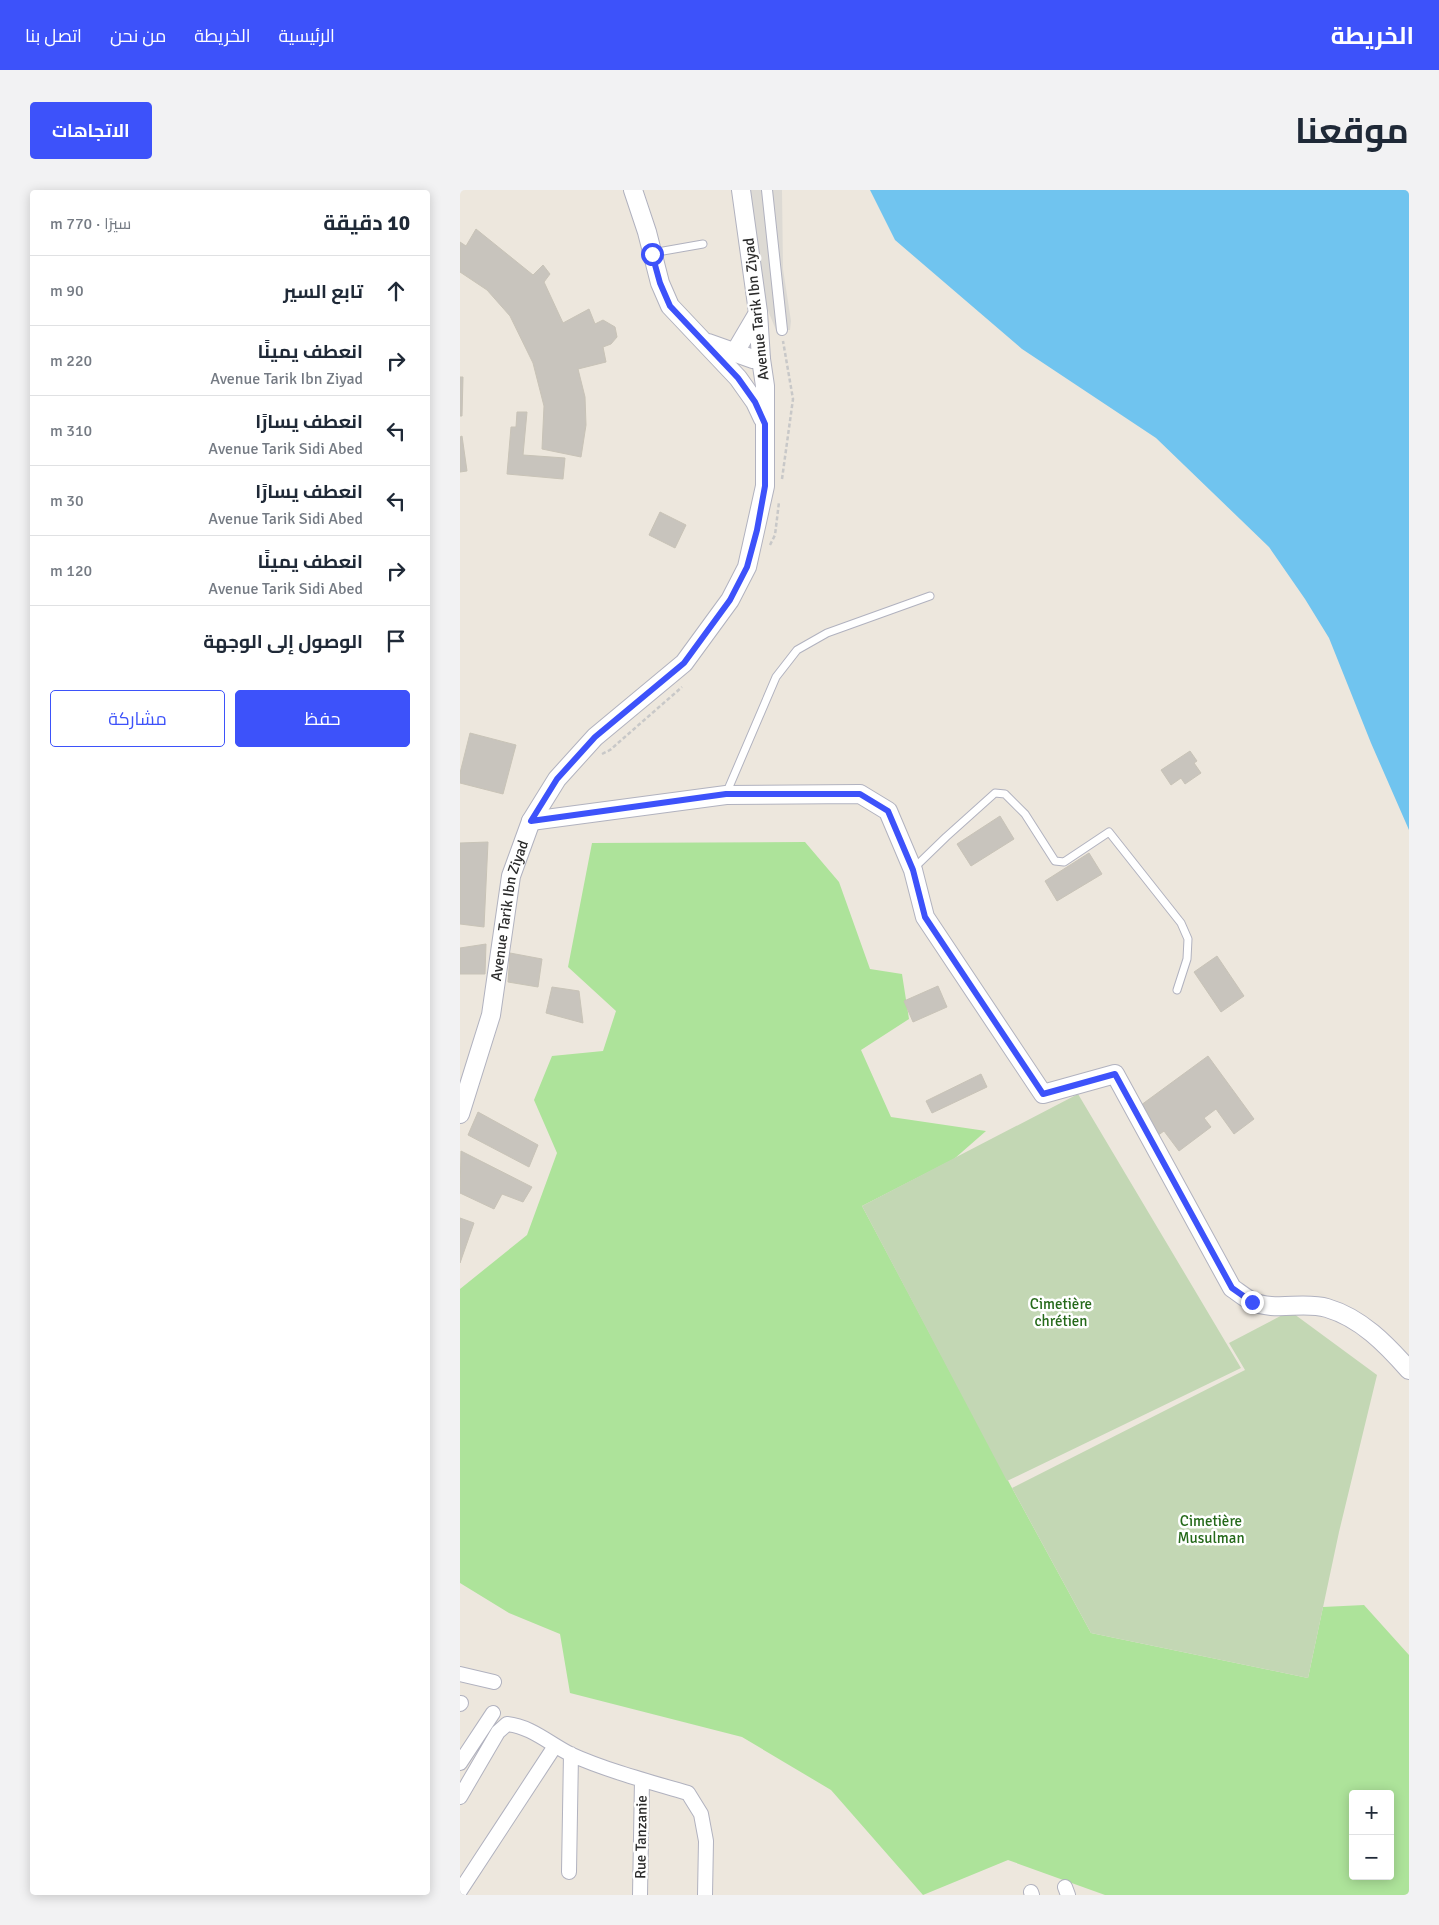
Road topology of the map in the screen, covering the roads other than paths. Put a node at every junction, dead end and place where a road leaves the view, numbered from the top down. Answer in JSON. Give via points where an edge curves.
{"nodes":[{"id":1,"x":633,"y":190,"type":"edge"},
{"id":2,"x":741,"y":190,"type":"edge"},
{"id":3,"x":768,"y":190,"type":"edge"},
{"id":4,"x":703,"y":244,"type":"dead end"},
{"id":5,"x":652,"y":254,"type":"junction"},
{"id":6,"x":758,"y":312,"type":"junction"},
{"id":7,"x":782,"y":330,"type":"road end"},
{"id":8,"x":705,"y":342,"type":"junction"},
{"id":9,"x":735,"y":352,"type":"junction"},
{"id":10,"x":761,"y":359,"type":"junction"},
{"id":11,"x":738,"y":378,"type":"junction"},
{"id":12,"x":765,"y":386,"type":"junction"},
{"id":13,"x":765,"y":424,"type":"junction"},
{"id":14,"x":930,"y":596,"type":"dead end"},
{"id":15,"x":726,"y":794,"type":"junction"},
{"id":16,"x":531,"y":821,"type":"junction"},
{"id":17,"x":913,"y":870,"type":"junction"},
{"id":18,"x":1176,"y":990,"type":"dead end"},
{"id":19,"x":460,"y":1114,"type":"edge"},
{"id":20,"x":1409,"y":1370,"type":"edge"},
{"id":21,"x":460,"y":1674,"type":"edge"},
{"id":22,"x":494,"y":1682,"type":"dead end"},
{"id":23,"x":493,"y":1714,"type":"dead end"},
{"id":24,"x":556,"y":1746,"type":"junction"},
{"id":25,"x":570,"y":1754,"type":"junction"},
{"id":26,"x":460,"y":1763,"type":"edge"},
{"id":27,"x":642,"y":1780,"type":"junction"},
{"id":28,"x":460,"y":1797,"type":"edge"},
{"id":29,"x":569,"y":1872,"type":"dead end"},
{"id":30,"x":460,"y":1890,"type":"edge"},
{"id":31,"x":640,"y":1895,"type":"edge"},
{"id":32,"x":705,"y":1895,"type":"edge"}],
"edges":[{"from":1,"to":5,"type":"street"},
{"from":2,"to":6,"type":"street","name":"Avenue Tarik Ibn Ziyad"},
{"from":3,"to":7,"type":"street"},
{"from":4,"to":5,"type":"lane"},
{"from":5,"to":8,"type":"street","via":[[670,306]]},
{"from":6,"to":9,"type":"street"},
{"from":6,"to":10,"type":"street","name":"Avenue Tarik Ibn Ziyad"},
{"from":8,"to":9,"type":"street"},
{"from":8,"to":11,"type":"street"},
{"from":9,"to":10,"type":"street"},
{"from":10,"to":12,"type":"street","name":"Avenue Tarik Ibn Ziyad"},
{"from":11,"to":12,"type":"street"},
{"from":11,"to":13,"type":"street","via":[[755,402]]},
{"from":12,"to":13,"type":"street","name":"Avenue Tarik Ibn Ziyad"},
{"from":13,"to":16,"type":"street","name":"Avenue Tarik Ibn Ziyad","via":[[765,486],[747,567],[730,600],[684,663],[595,737],[557,779]]},
{"from":14,"to":15,"type":"lane","via":[[827,633],[797,650],[776,677]]},
{"from":15,"to":16,"type":"street"},
{"from":15,"to":17,"type":"street","via":[[860,794],[888,811]]},
{"from":16,"to":19,"type":"street","name":"Avenue Tarik Ibn Ziyad","via":[[511,876],[491,1015]]},
{"from":17,"to":18,"type":"lane","via":[[995,793],[1005,794],[1025,814],[1056,861],[1064,862],[1109,832],[1180,923],[1188,939],[1187,958]]},
{"from":17,"to":20,"type":"street","via":[[925,917],[1043,1094],[1115,1074],[1232,1288],[1252,1302],[1327,1308],[1354,1320],[1384,1343]]},
{"from":21,"to":22,"type":"street"},
{"from":23,"to":26,"type":"street"},
{"from":24,"to":25,"type":"street"},
{"from":24,"to":28,"type":"street","via":[[518,1725],[507,1724],[498,1732]]},
{"from":24,"to":30,"type":"street"},
{"from":25,"to":27,"type":"street"},
{"from":25,"to":29,"type":"street"},
{"from":27,"to":31,"type":"street","name":"Rue Tanzanie"},
{"from":27,"to":32,"type":"street","via":[[688,1793],[701,1814],[706,1841]]}]}
